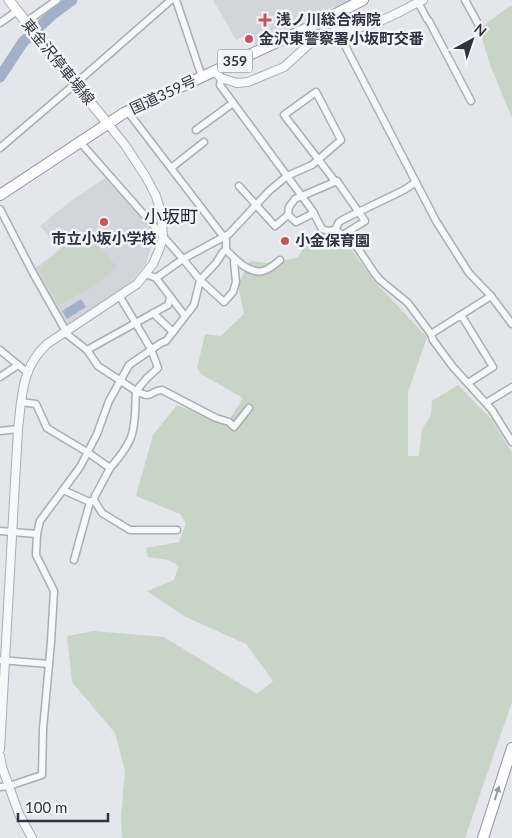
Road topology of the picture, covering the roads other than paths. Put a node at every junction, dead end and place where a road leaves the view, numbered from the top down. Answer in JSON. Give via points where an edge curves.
{"nodes":[{"id":1,"x":9,"y":0,"type":"edge"},
{"id":2,"x":57,"y":0,"type":"edge"},
{"id":3,"x":171,"y":0,"type":"edge"},
{"id":4,"x":176,"y":0,"type":"edge"},
{"id":5,"x":363,"y":0,"type":"edge"},
{"id":6,"x":465,"y":0,"type":"edge"},
{"id":7,"x":421,"y":1,"type":"edge"},
{"id":8,"x":18,"y":11,"type":"junction"},
{"id":9,"x":0,"y":23,"type":"edge"},
{"id":10,"x":27,"y":24,"type":"junction"},
{"id":11,"x":316,"y":24,"type":"junction"},
{"id":12,"x":338,"y":32,"type":"junction"},
{"id":13,"x":482,"y":32,"type":"dead end"},
{"id":14,"x":321,"y":35,"type":"junction"},
{"id":15,"x":217,"y":75,"type":"junction"},
{"id":16,"x":202,"y":77,"type":"junction"},
{"id":17,"x":75,"y":84,"type":"junction"},
{"id":18,"x":471,"y":101,"type":"dead end"},
{"id":19,"x":233,"y":103,"type":"junction"},
{"id":20,"x":128,"y":112,"type":"junction"},
{"id":21,"x":108,"y":124,"type":"junction"},
{"id":22,"x":196,"y":130,"type":"dead end"},
{"id":23,"x":80,"y":142,"type":"junction"},
{"id":24,"x":204,"y":142,"type":"dead end"},
{"id":25,"x":0,"y":148,"type":"edge"},
{"id":26,"x":318,"y":160,"type":"junction"},
{"id":27,"x":170,"y":168,"type":"junction"},
{"id":28,"x":287,"y":176,"type":"junction"},
{"id":29,"x":337,"y":181,"type":"junction"},
{"id":30,"x":416,"y":182,"type":"junction"},
{"id":31,"x":239,"y":186,"type":"dead end"},
{"id":32,"x":0,"y":195,"type":"edge"},
{"id":33,"x":301,"y":196,"type":"junction"},
{"id":34,"x":256,"y":206,"type":"junction"},
{"id":35,"x":0,"y":209,"type":"edge"},
{"id":36,"x":359,"y":212,"type":"junction"},
{"id":37,"x":314,"y":214,"type":"junction"},
{"id":38,"x":288,"y":215,"type":"junction"},
{"id":39,"x":335,"y":230,"type":"junction"},
{"id":40,"x":343,"y":235,"type":"junction"},
{"id":41,"x":163,"y":237,"type":"junction"},
{"id":42,"x":224,"y":238,"type":"junction"},
{"id":43,"x":226,"y":250,"type":"junction"},
{"id":44,"x":235,"y":258,"type":"junction"},
{"id":45,"x":183,"y":259,"type":"junction"},
{"id":46,"x":280,"y":260,"type":"dead end"},
{"id":47,"x":146,"y":274,"type":"junction"},
{"id":48,"x":156,"y":278,"type":"junction"},
{"id":49,"x":200,"y":280,"type":"junction"},
{"id":50,"x":491,"y":296,"type":"junction"},
{"id":51,"x":120,"y":297,"type":"junction"},
{"id":52,"x":170,"y":298,"type":"junction"},
{"id":53,"x":153,"y":313,"type":"junction"},
{"id":54,"x":185,"y":316,"type":"junction"},
{"id":55,"x":459,"y":316,"type":"junction"},
{"id":56,"x":135,"y":322,"type":"junction"},
{"id":57,"x":512,"y":324,"type":"edge"},
{"id":58,"x":67,"y":331,"type":"junction"},
{"id":59,"x":173,"y":332,"type":"junction"},
{"id":60,"x":431,"y":334,"type":"junction"},
{"id":61,"x":151,"y":349,"type":"junction"},
{"id":62,"x":0,"y":350,"type":"edge"},
{"id":63,"x":87,"y":350,"type":"junction"},
{"id":64,"x":18,"y":365,"type":"junction"},
{"id":65,"x":28,"y":373,"type":"junction"},
{"id":66,"x":0,"y":377,"type":"edge"},
{"id":67,"x":120,"y":381,"type":"junction"},
{"id":68,"x":468,"y":384,"type":"junction"},
{"id":69,"x":512,"y":387,"type":"edge"},
{"id":70,"x":136,"y":391,"type":"junction"},
{"id":71,"x":21,"y":402,"type":"junction"},
{"id":72,"x":486,"y":403,"type":"junction"},
{"id":73,"x":249,"y":408,"type":"dead end"},
{"id":74,"x":18,"y":429,"type":"junction"},
{"id":75,"x":0,"y":431,"type":"edge"},
{"id":76,"x":512,"y":442,"type":"edge"},
{"id":77,"x":87,"y":452,"type":"junction"},
{"id":78,"x":110,"y":468,"type":"junction"},
{"id":79,"x":63,"y":490,"type":"junction"},
{"id":80,"x":92,"y":501,"type":"junction"},
{"id":81,"x":177,"y":530,"type":"dead end"},
{"id":82,"x":0,"y":531,"type":"edge"},
{"id":83,"x":12,"y":532,"type":"junction"},
{"id":84,"x":37,"y":534,"type":"junction"},
{"id":85,"x":74,"y":560,"type":"dead end"},
{"id":86,"x":3,"y":660,"type":"edge"},
{"id":87,"x":49,"y":664,"type":"junction"},
{"id":88,"x":512,"y":748,"type":"edge"},
{"id":89,"x":0,"y":749,"type":"edge"},
{"id":90,"x":0,"y":756,"type":"edge"},
{"id":91,"x":9,"y":786,"type":"junction"},
{"id":92,"x":0,"y":787,"type":"edge"},
{"id":93,"x":32,"y":838,"type":"edge"},
{"id":94,"x":483,"y":838,"type":"edge"}],
"edges":[{"from":1,"to":8,"type":"main road","name":"東金沢停車場線"},
{"from":2,"to":10,"type":"street"},
{"from":3,"to":17,"type":"street"},
{"from":4,"to":16,"type":"street"},
{"from":5,"to":11,"type":"highway","name":"国道359号","number":"359"},
{"from":6,"to":13,"type":"street"},
{"from":7,"to":12,"type":"street","via":[[383,21]]},
{"from":7,"to":18,"type":"street","via":[[427,19]]},
{"from":8,"to":9,"type":"street"},
{"from":8,"to":10,"type":"main road","name":"東金沢停車場線"},
{"from":10,"to":17,"type":"main road","name":"東金沢停車場線"},
{"from":11,"to":14,"type":"street"},
{"from":11,"to":15,"type":"highway","name":"国道359号","number":"359"},
{"from":12,"to":14,"type":"street"},
{"from":12,"to":30,"type":"street"},
{"from":14,"to":15,"type":"street","via":[[284,67],[248,82],[237,83]]},
{"from":15,"to":16,"type":"highway","name":"国道359号","number":"359"},
{"from":15,"to":19,"type":"street"},
{"from":16,"to":20,"type":"highway","name":"国道359号","number":"359"},
{"from":17,"to":21,"type":"main road","name":"東金沢停車場線"},
{"from":17,"to":25,"type":"street"},
{"from":19,"to":22,"type":"street"},
{"from":19,"to":28,"type":"street"},
{"from":20,"to":21,"type":"highway","name":"国道359号","number":"359"},
{"from":20,"to":27,"type":"street"},
{"from":21,"to":23,"type":"highway","name":"国道359号","number":"359"},
{"from":21,"to":41,"type":"street","via":[[156,196]]},
{"from":23,"to":32,"type":"highway","name":"国道359号","number":"359"},
{"from":23,"to":41,"type":"street"},
{"from":24,"to":27,"type":"street"},
{"from":26,"to":26,"type":"street","via":[[284,115],[316,92],[341,140]]},
{"from":26,"to":28,"type":"street"},
{"from":26,"to":29,"type":"street"},
{"from":27,"to":42,"type":"street"},
{"from":28,"to":33,"type":"street"},
{"from":28,"to":34,"type":"street"},
{"from":29,"to":33,"type":"street"},
{"from":29,"to":36,"type":"street"},
{"from":30,"to":36,"type":"street"},
{"from":30,"to":50,"type":"street","via":[[436,222],[469,273]]},
{"from":31,"to":34,"type":"street"},
{"from":33,"to":37,"type":"street"},
{"from":33,"to":38,"type":"street","via":[[288,207]]},
{"from":34,"to":38,"type":"street","via":[[275,226]]},
{"from":34,"to":42,"type":"street"},
{"from":35,"to":58,"type":"street"},
{"from":36,"to":39,"type":"street","via":[[340,222]]},
{"from":36,"to":40,"type":"street","via":[[365,221]]},
{"from":37,"to":38,"type":"street","via":[[296,222]]},
{"from":37,"to":39,"type":"street","via":[[322,229]]},
{"from":39,"to":40,"type":"street"},
{"from":40,"to":60,"type":"street","via":[[353,241],[380,280],[408,303]]},
{"from":41,"to":45,"type":"street"},
{"from":41,"to":47,"type":"street","via":[[160,250]]},
{"from":42,"to":43,"type":"street"},
{"from":42,"to":45,"type":"street"},
{"from":43,"to":44,"type":"street"},
{"from":43,"to":49,"type":"street"},
{"from":44,"to":46,"type":"street","via":[[251,270],[261,271]]},
{"from":44,"to":49,"type":"street","via":[[236,282],[233,292],[224,302]]},
{"from":45,"to":48,"type":"street"},
{"from":45,"to":49,"type":"street"},
{"from":47,"to":48,"type":"street"},
{"from":47,"to":51,"type":"street"},
{"from":48,"to":52,"type":"street"},
{"from":49,"to":54,"type":"street","via":[[194,305]]},
{"from":50,"to":55,"type":"street"},
{"from":50,"to":57,"type":"street"},
{"from":51,"to":56,"type":"street"},
{"from":51,"to":58,"type":"street"},
{"from":52,"to":53,"type":"street","via":[[168,305]]},
{"from":52,"to":54,"type":"street"},
{"from":53,"to":56,"type":"street"},
{"from":53,"to":59,"type":"street"},
{"from":54,"to":59,"type":"street"},
{"from":55,"to":60,"type":"street"},
{"from":55,"to":68,"type":"street","via":[[493,367]]},
{"from":56,"to":61,"type":"street"},
{"from":56,"to":63,"type":"street"},
{"from":58,"to":63,"type":"street"},
{"from":58,"to":65,"type":"street","via":[[41,350]]},
{"from":59,"to":61,"type":"street","via":[[166,341]]},
{"from":60,"to":68,"type":"street"},
{"from":61,"to":67,"type":"street","via":[[129,365]]},
{"from":61,"to":70,"type":"street","via":[[158,368]]},
{"from":62,"to":64,"type":"street"},
{"from":63,"to":67,"type":"street","via":[[98,366]]},
{"from":64,"to":65,"type":"street"},
{"from":64,"to":66,"type":"street"},
{"from":65,"to":71,"type":"street"},
{"from":67,"to":70,"type":"street"},
{"from":67,"to":77,"type":"street"},
{"from":68,"to":72,"type":"street"},
{"from":69,"to":72,"type":"street"},
{"from":70,"to":73,"type":"street","via":[[149,396],[162,390],[234,427]]},
{"from":70,"to":78,"type":"street","via":[[131,437]]},
{"from":71,"to":74,"type":"street"},
{"from":71,"to":77,"type":"street","via":[[36,404],[47,428]]},
{"from":72,"to":76,"type":"street"},
{"from":74,"to":75,"type":"street"},
{"from":74,"to":83,"type":"street"},
{"from":77,"to":78,"type":"street"},
{"from":77,"to":79,"type":"street"},
{"from":78,"to":80,"type":"street"},
{"from":79,"to":80,"type":"street"},
{"from":79,"to":84,"type":"street","via":[[40,521]]},
{"from":80,"to":81,"type":"street","via":[[102,513],[130,530]]},
{"from":80,"to":85,"type":"street"},
{"from":82,"to":83,"type":"street"},
{"from":83,"to":84,"type":"street"},
{"from":83,"to":86,"type":"street"},
{"from":84,"to":87,"type":"street","via":[[36,555],[54,591]]},
{"from":86,"to":87,"type":"street"},
{"from":86,"to":89,"type":"street"},
{"from":87,"to":91,"type":"street","via":[[42,775]]},
{"from":94,"to":88,"type":"highway","one_way":true},
{"from":90,"to":91,"type":"street"},
{"from":91,"to":92,"type":"street"},
{"from":91,"to":93,"type":"street"}]}
